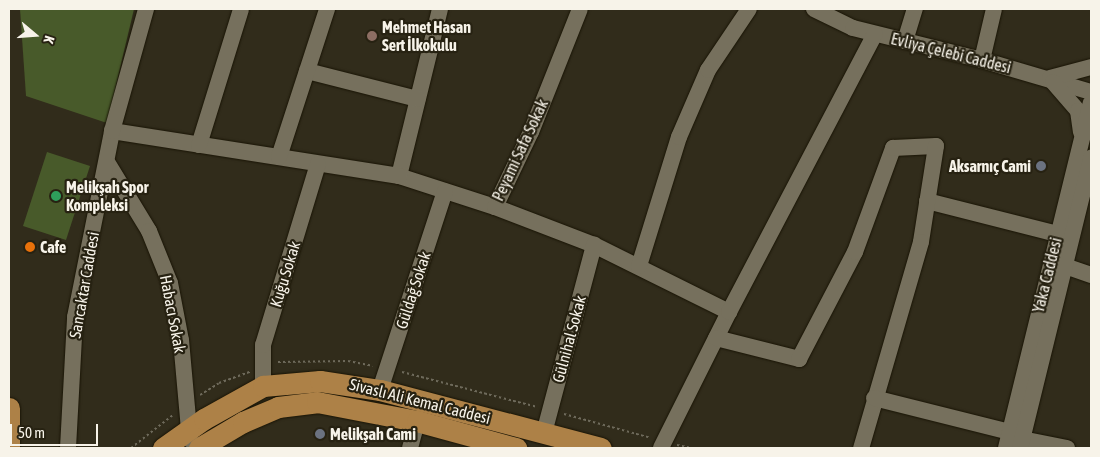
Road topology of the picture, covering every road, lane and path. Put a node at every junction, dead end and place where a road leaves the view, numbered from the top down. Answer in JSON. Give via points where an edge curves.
{"nodes":[{"id":1,"x":146,"y":9,"type":"edge"},
{"id":2,"x":241,"y":9,"type":"edge"},
{"id":3,"x":327,"y":9,"type":"edge"},
{"id":4,"x":440,"y":9,"type":"edge"},
{"id":5,"x":580,"y":9,"type":"edge"},
{"id":6,"x":749,"y":9,"type":"edge"},
{"id":7,"x":814,"y":9,"type":"edge"},
{"id":8,"x":915,"y":9,"type":"edge"},
{"id":9,"x":994,"y":9,"type":"edge"},
{"id":10,"x":875,"y":34,"type":"junction"},
{"id":11,"x":905,"y":41,"type":"junction"},
{"id":12,"x":982,"y":60,"type":"junction"},
{"id":13,"x":1091,"y":67,"type":"edge"},
{"id":14,"x":307,"y":71,"type":"junction"},
{"id":15,"x":1049,"y":78,"type":"junction"},
{"id":16,"x":1091,"y":92,"type":"edge"},
{"id":17,"x":418,"y":98,"type":"junction"},
{"id":18,"x":1091,"y":103,"type":"edge"},
{"id":19,"x":112,"y":131,"type":"junction"},
{"id":20,"x":1082,"y":139,"type":"junction"},
{"id":21,"x":199,"y":145,"type":"junction"},
{"id":22,"x":279,"y":157,"type":"junction"},
{"id":23,"x":1091,"y":158,"type":"edge"},
{"id":24,"x":107,"y":162,"type":"junction"},
{"id":25,"x":318,"y":164,"type":"junction"},
{"id":26,"x":399,"y":176,"type":"junction"},
{"id":27,"x":445,"y":191,"type":"junction"},
{"id":28,"x":927,"y":201,"type":"junction"},
{"id":29,"x":495,"y":206,"type":"junction"},
{"id":30,"x":1057,"y":234,"type":"junction"},
{"id":31,"x":594,"y":245,"type":"junction"},
{"id":32,"x":639,"y":266,"type":"junction"},
{"id":33,"x":1065,"y":266,"type":"junction"},
{"id":34,"x":1091,"y":275,"type":"edge"},
{"id":35,"x":729,"y":312,"type":"junction"},
{"id":36,"x":716,"y":338,"type":"junction"},
{"id":37,"x":263,"y":386,"type":"junction"},
{"id":38,"x":380,"y":390,"type":"junction"},
{"id":39,"x":874,"y":398,"type":"junction"},
{"id":40,"x":9,"y":408,"type":"edge"},
{"id":41,"x":418,"y":421,"type":"junction"},
{"id":42,"x":544,"y":433,"type":"junction"},
{"id":43,"x":190,"y":440,"type":"edge"},
{"id":44,"x":1014,"y":442,"type":"edge"},
{"id":45,"x":9,"y":448,"type":"edge"},
{"id":46,"x":68,"y":448,"type":"edge"},
{"id":47,"x":163,"y":448,"type":"edge"},
{"id":48,"x":199,"y":448,"type":"edge"},
{"id":49,"x":410,"y":448,"type":"edge"},
{"id":50,"x":516,"y":448,"type":"edge"},
{"id":51,"x":600,"y":448,"type":"edge"},
{"id":52,"x":661,"y":448,"type":"edge"},
{"id":53,"x":861,"y":448,"type":"edge"},
{"id":54,"x":1067,"y":448,"type":"edge"}],
"edges":[{"from":1,"to":19,"type":"street","name":"Sancaktar Caddesi"},
{"from":2,"to":21,"type":"street"},
{"from":3,"to":14,"type":"street"},
{"from":4,"to":17,"type":"street"},
{"from":5,"to":29,"type":"street","name":"Peyami Safa Sokak","via":[[531,132]]},
{"from":6,"to":32,"type":"street","via":[[708,70],[679,137]]},
{"from":7,"to":10,"type":"street","name":"Evliya Çelebi Caddesi","via":[[853,28]]},
{"from":8,"to":11,"type":"street"},
{"from":9,"to":12,"type":"street"},
{"from":10,"to":11,"type":"street","name":"Evliya Çelebi Caddesi"},
{"from":10,"to":35,"type":"street"},
{"from":11,"to":12,"type":"street","name":"Evliya Çelebi Caddesi"},
{"from":12,"to":15,"type":"street","name":"Evliya Çelebi Caddesi"},
{"from":13,"to":15,"type":"street"},
{"from":14,"to":17,"type":"street"},
{"from":14,"to":22,"type":"street"},
{"from":15,"to":16,"type":"street","name":"Evliya Çelebi Caddesi"},
{"from":15,"to":20,"type":"street","via":[[1063,90],[1078,112]]},
{"from":17,"to":26,"type":"street"},
{"from":18,"to":20,"type":"street","name":"Yaka Caddesi"},
{"from":19,"to":21,"type":"street","name":"Peyami Safa Sokak"},
{"from":19,"to":24,"type":"street","name":"Sancaktar Caddesi"},
{"from":20,"to":30,"type":"street","name":"Yaka Caddesi"},
{"from":21,"to":22,"type":"street","name":"Peyami Safa Sokak"},
{"from":22,"to":25,"type":"street","name":"Peyami Safa Sokak"},
{"from":23,"to":33,"type":"street","name":"Yaka Caddesi"},
{"from":24,"to":43,"type":"street","name":"Habacı Sokak","via":[[149,231],[170,283],[181,340]]},
{"from":24,"to":46,"type":"street","name":"Sancaktar Caddesi","via":[[75,318]]},
{"from":25,"to":26,"type":"street","name":"Peyami Safa Sokak"},
{"from":25,"to":37,"type":"street","name":"Kuğu Sokak","via":[[263,345]]},
{"from":26,"to":27,"type":"street","name":"Peyami Safa Sokak"},
{"from":27,"to":29,"type":"street","name":"Peyami Safa Sokak"},
{"from":27,"to":38,"type":"street","name":"Güldağ Sokak"},
{"from":28,"to":30,"type":"street"},
{"from":28,"to":36,"type":"street","via":[[936,146],[894,148],[855,252],[799,359]]},
{"from":28,"to":39,"type":"street","via":[[921,242]]},
{"from":29,"to":31,"type":"street"},
{"from":30,"to":44,"type":"street","name":"Yaka Caddesi"},
{"from":31,"to":32,"type":"street"},
{"from":31,"to":42,"type":"street","name":"Gülnihal Sokak"},
{"from":32,"to":35,"type":"street"},
{"from":33,"to":34,"type":"street"},
{"from":33,"to":44,"type":"street","name":"Yaka Caddesi"},
{"from":35,"to":36,"type":"street"},
{"from":36,"to":52,"type":"street"},
{"from":37,"to":38,"type":"main road","name":"Sivaslı Ali Kemal Caddesi","via":[[320,380]]},
{"from":37,"to":43,"type":"main road","name":"Sivaslı Ali Kemal Caddesi"},
{"from":38,"to":42,"type":"main road","name":"Sivaslı Ali Kemal Caddesi"},
{"from":39,"to":44,"type":"street"},
{"from":39,"to":53,"type":"street"},
{"from":40,"to":45,"type":"main road"},
{"from":41,"to":48,"type":"main road","name":"Sivaslı Ali Kemal Caddesi","via":[[317,402],[278,407],[243,422]]},
{"from":41,"to":49,"type":"street"},
{"from":41,"to":50,"type":"main road","name":"Sivaslı Ali Kemal Caddesi"},
{"from":42,"to":51,"type":"main road","name":"Sivaslı Ali Kemal Caddesi"},
{"from":43,"to":47,"type":"main road","name":"Sivaslı Ali Kemal Caddesi"},
{"from":44,"to":54,"type":"street"}]}
